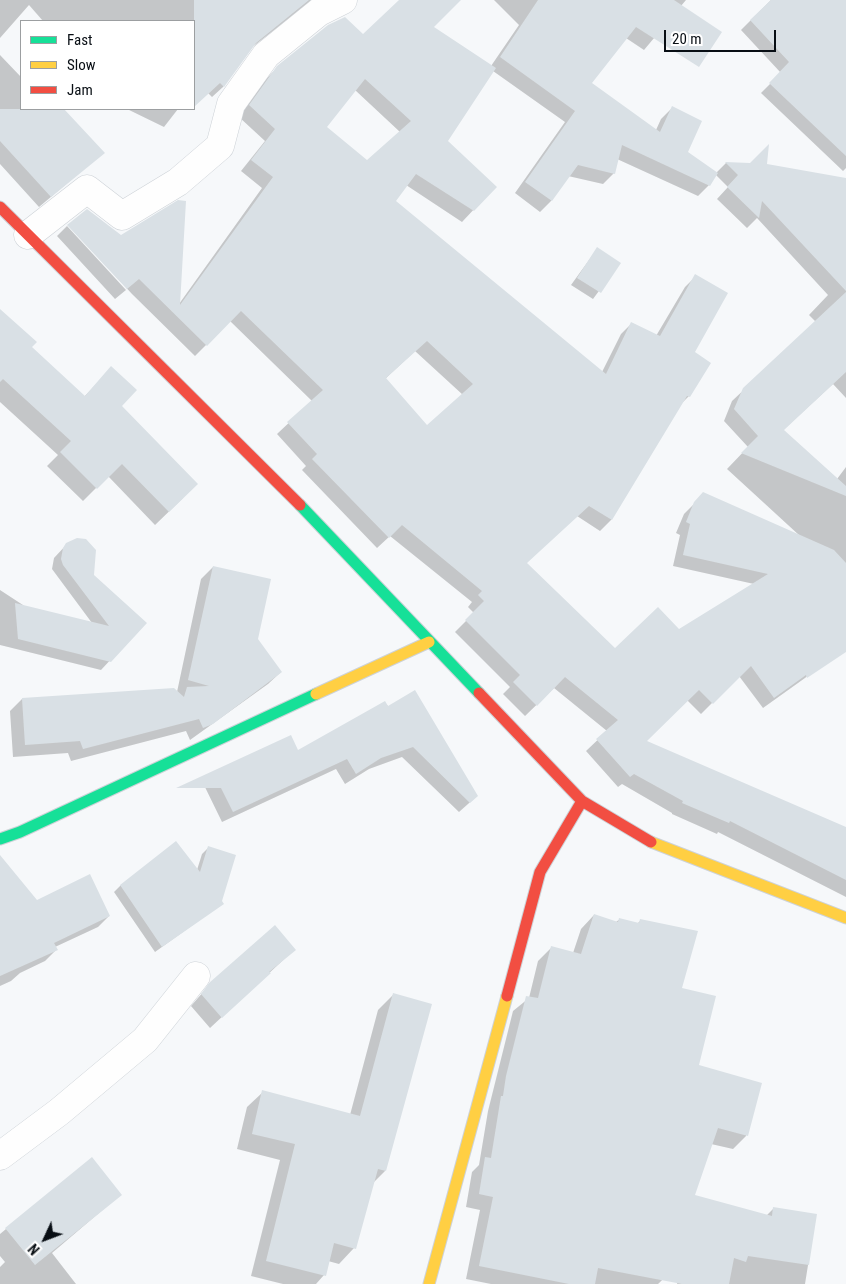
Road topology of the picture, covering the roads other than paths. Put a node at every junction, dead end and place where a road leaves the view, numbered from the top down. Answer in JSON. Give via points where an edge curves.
{"nodes":[{"id":1,"x":343,"y":0,"type":"edge"},
{"id":2,"x":0,"y":207,"type":"edge"},
{"id":3,"x":28,"y":235,"type":"junction"},
{"id":4,"x":429,"y":642,"type":"junction"},
{"id":5,"x":582,"y":801,"type":"junction"},
{"id":6,"x":0,"y":839,"type":"edge"},
{"id":7,"x":846,"y":918,"type":"edge"},
{"id":8,"x":196,"y":976,"type":"dead end"},
{"id":9,"x":0,"y":1156,"type":"edge"},
{"id":10,"x":430,"y":1284,"type":"edge"}],
"edges":[{"from":1,"to":3,"type":"street","via":[[319,12],[266,55],[231,104],[220,146],[178,182],[122,216],[87,189]]},
{"from":2,"to":3,"type":"street"},
{"from":3,"to":4,"type":"street","via":[[258,461]]},
{"from":4,"to":5,"type":"street"},
{"from":4,"to":6,"type":"street"},
{"from":5,"to":7,"type":"street","via":[[653,844]]},
{"from":5,"to":10,"type":"street","via":[[540,872]]},
{"from":8,"to":9,"type":"street","via":[[145,1040]]}]}
